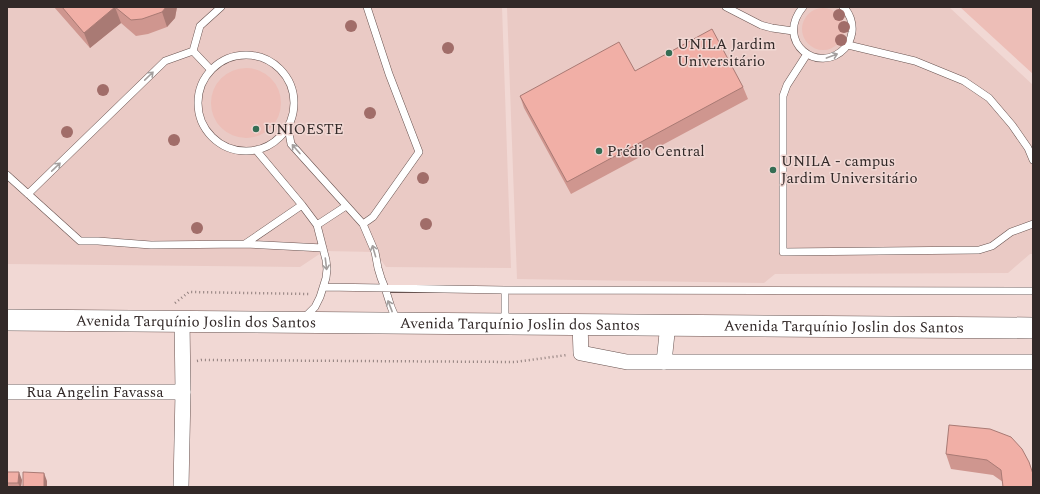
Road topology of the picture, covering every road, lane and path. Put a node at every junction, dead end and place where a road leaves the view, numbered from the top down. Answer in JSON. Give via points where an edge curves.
{"nodes":[{"id":1,"x":222,"y":7,"type":"edge"},
{"id":2,"x":367,"y":7,"type":"edge"},
{"id":3,"x":726,"y":7,"type":"edge"},
{"id":4,"x":803,"y":7,"type":"edge"},
{"id":5,"x":843,"y":7,"type":"edge"},
{"id":6,"x":793,"y":31,"type":"junction"},
{"id":7,"x":848,"y":45,"type":"junction"},
{"id":8,"x":194,"y":51,"type":"junction"},
{"id":9,"x":807,"y":54,"type":"junction"},
{"id":10,"x":211,"y":70,"type":"junction"},
{"id":11,"x":288,"y":127,"type":"junction"},
{"id":12,"x":256,"y":150,"type":"junction"},
{"id":13,"x":1033,"y":160,"type":"edge"},
{"id":14,"x":7,"y":175,"type":"edge"},
{"id":15,"x":28,"y":194,"type":"junction"},
{"id":16,"x":302,"y":205,"type":"junction"},
{"id":17,"x":346,"y":206,"type":"junction"},
{"id":18,"x":363,"y":224,"type":"junction"},
{"id":19,"x":1033,"y":224,"type":"edge"},
{"id":20,"x":317,"y":225,"type":"junction"},
{"id":21,"x":245,"y":244,"type":"junction"},
{"id":22,"x":323,"y":248,"type":"junction"},
{"id":23,"x":1033,"y":286,"type":"edge"},
{"id":24,"x":324,"y":287,"type":"junction"},
{"id":25,"x":385,"y":288,"type":"junction"},
{"id":26,"x":505,"y":290,"type":"junction"},
{"id":27,"x":1033,"y":291,"type":"edge"},
{"id":28,"x":7,"y":320,"type":"edge"},
{"id":29,"x":182,"y":320,"type":"junction"},
{"id":30,"x":299,"y":321,"type":"junction"},
{"id":31,"x":398,"y":322,"type":"junction"},
{"id":32,"x":505,"y":323,"type":"junction"},
{"id":33,"x":580,"y":324,"type":"junction"},
{"id":34,"x":668,"y":324,"type":"junction"},
{"id":35,"x":1033,"y":328,"type":"edge"},
{"id":36,"x":581,"y":353,"type":"junction"},
{"id":37,"x":664,"y":362,"type":"junction"},
{"id":38,"x":1033,"y":362,"type":"edge"},
{"id":39,"x":183,"y":363,"type":"junction"},
{"id":40,"x":7,"y":392,"type":"edge"},
{"id":41,"x":183,"y":392,"type":"junction"},
{"id":42,"x":181,"y":487,"type":"edge"}],
"edges":[{"from":1,"to":8,"type":"lane","via":[[200,26]]},
{"from":2,"to":18,"type":"lane","via":[[419,152],[372,217]]},
{"from":3,"to":6,"type":"lane","via":[[761,25]]},
{"from":4,"to":6,"type":"lane","via":[[797,13]]},
{"from":5,"to":7,"type":"lane","via":[[853,26]]},
{"from":6,"to":9,"type":"lane","via":[[795,40]]},
{"from":9,"to":7,"type":"lane","one_way":true,"via":[[825,59],[842,52]]},
{"from":7,"to":13,"type":"lane","via":[[915,61],[964,81],[989,98],[1012,125]]},
{"from":8,"to":10,"type":"lane"},
{"from":15,"to":8,"type":"lane","one_way":true,"via":[[165,61]]},
{"from":9,"to":19,"type":"lane","via":[[783,96],[783,252],[979,250],[992,246],[1011,232]]},
{"from":10,"to":11,"type":"lane","via":[[227,59],[239,56],[262,57],[273,63],[282,70],[293,90],[293,115]]},
{"from":10,"to":12,"type":"lane","via":[[201,86],[198,98],[198,110],[208,133],[230,148]]},
{"from":11,"to":12,"type":"lane","via":[[268,146]]},
{"from":17,"to":11,"type":"lane","one_way":true,"via":[[292,144]]},
{"from":12,"to":16,"type":"lane"},
{"from":14,"to":15,"type":"lane"},
{"from":15,"to":21,"type":"lane","via":[[80,241],[151,245]]},
{"from":16,"to":20,"type":"lane"},
{"from":16,"to":21,"type":"lane"},
{"from":17,"to":18,"type":"lane"},
{"from":17,"to":20,"type":"lane"},
{"from":25,"to":18,"type":"lane","one_way":true,"via":[[375,252]]},
{"from":20,"to":22,"type":"lane"},
{"from":21,"to":22,"type":"lane"},
{"from":22,"to":24,"type":"lane","one_way":true,"via":[[327,269]]},
{"from":23,"to":27,"type":"lane"},
{"from":24,"to":25,"type":"lane"},
{"from":24,"to":30,"type":"lane","via":[[315,306]]},
{"from":25,"to":26,"type":"lane"},
{"from":31,"to":25,"type":"lane","one_way":true,"via":[[390,307]]},
{"from":26,"to":27,"type":"lane"},
{"from":26,"to":32,"type":"lane"},
{"from":28,"to":29,"type":"main road","name":"Avenida Tarquínio Joslin dos Santos"},
{"from":29,"to":30,"type":"main road","name":"Avenida Tarquínio Joslin dos Santos"},
{"from":29,"to":39,"type":"street"},
{"from":30,"to":31,"type":"main road","name":"Avenida Tarquínio Joslin dos Santos"},
{"from":31,"to":32,"type":"main road","name":"Avenida Tarquínio Joslin dos Santos"},
{"from":32,"to":33,"type":"main road","name":"Avenida Tarquínio Joslin dos Santos"},
{"from":33,"to":34,"type":"main road","name":"Avenida Tarquínio Joslin dos Santos"},
{"from":33,"to":36,"type":"street"},
{"from":34,"to":35,"type":"main road","name":"Avenida Tarquínio Joslin dos Santos"},
{"from":34,"to":37,"type":"street"},
{"from":36,"to":37,"type":"street","via":[[628,362]]},
{"from":36,"to":39,"type":"path","via":[[516,362],[201,360]]},
{"from":37,"to":38,"type":"street"},
{"from":39,"to":41,"type":"street"},
{"from":40,"to":41,"type":"street","name":"Rua Angelin Favassa"},
{"from":41,"to":42,"type":"street"}]}
